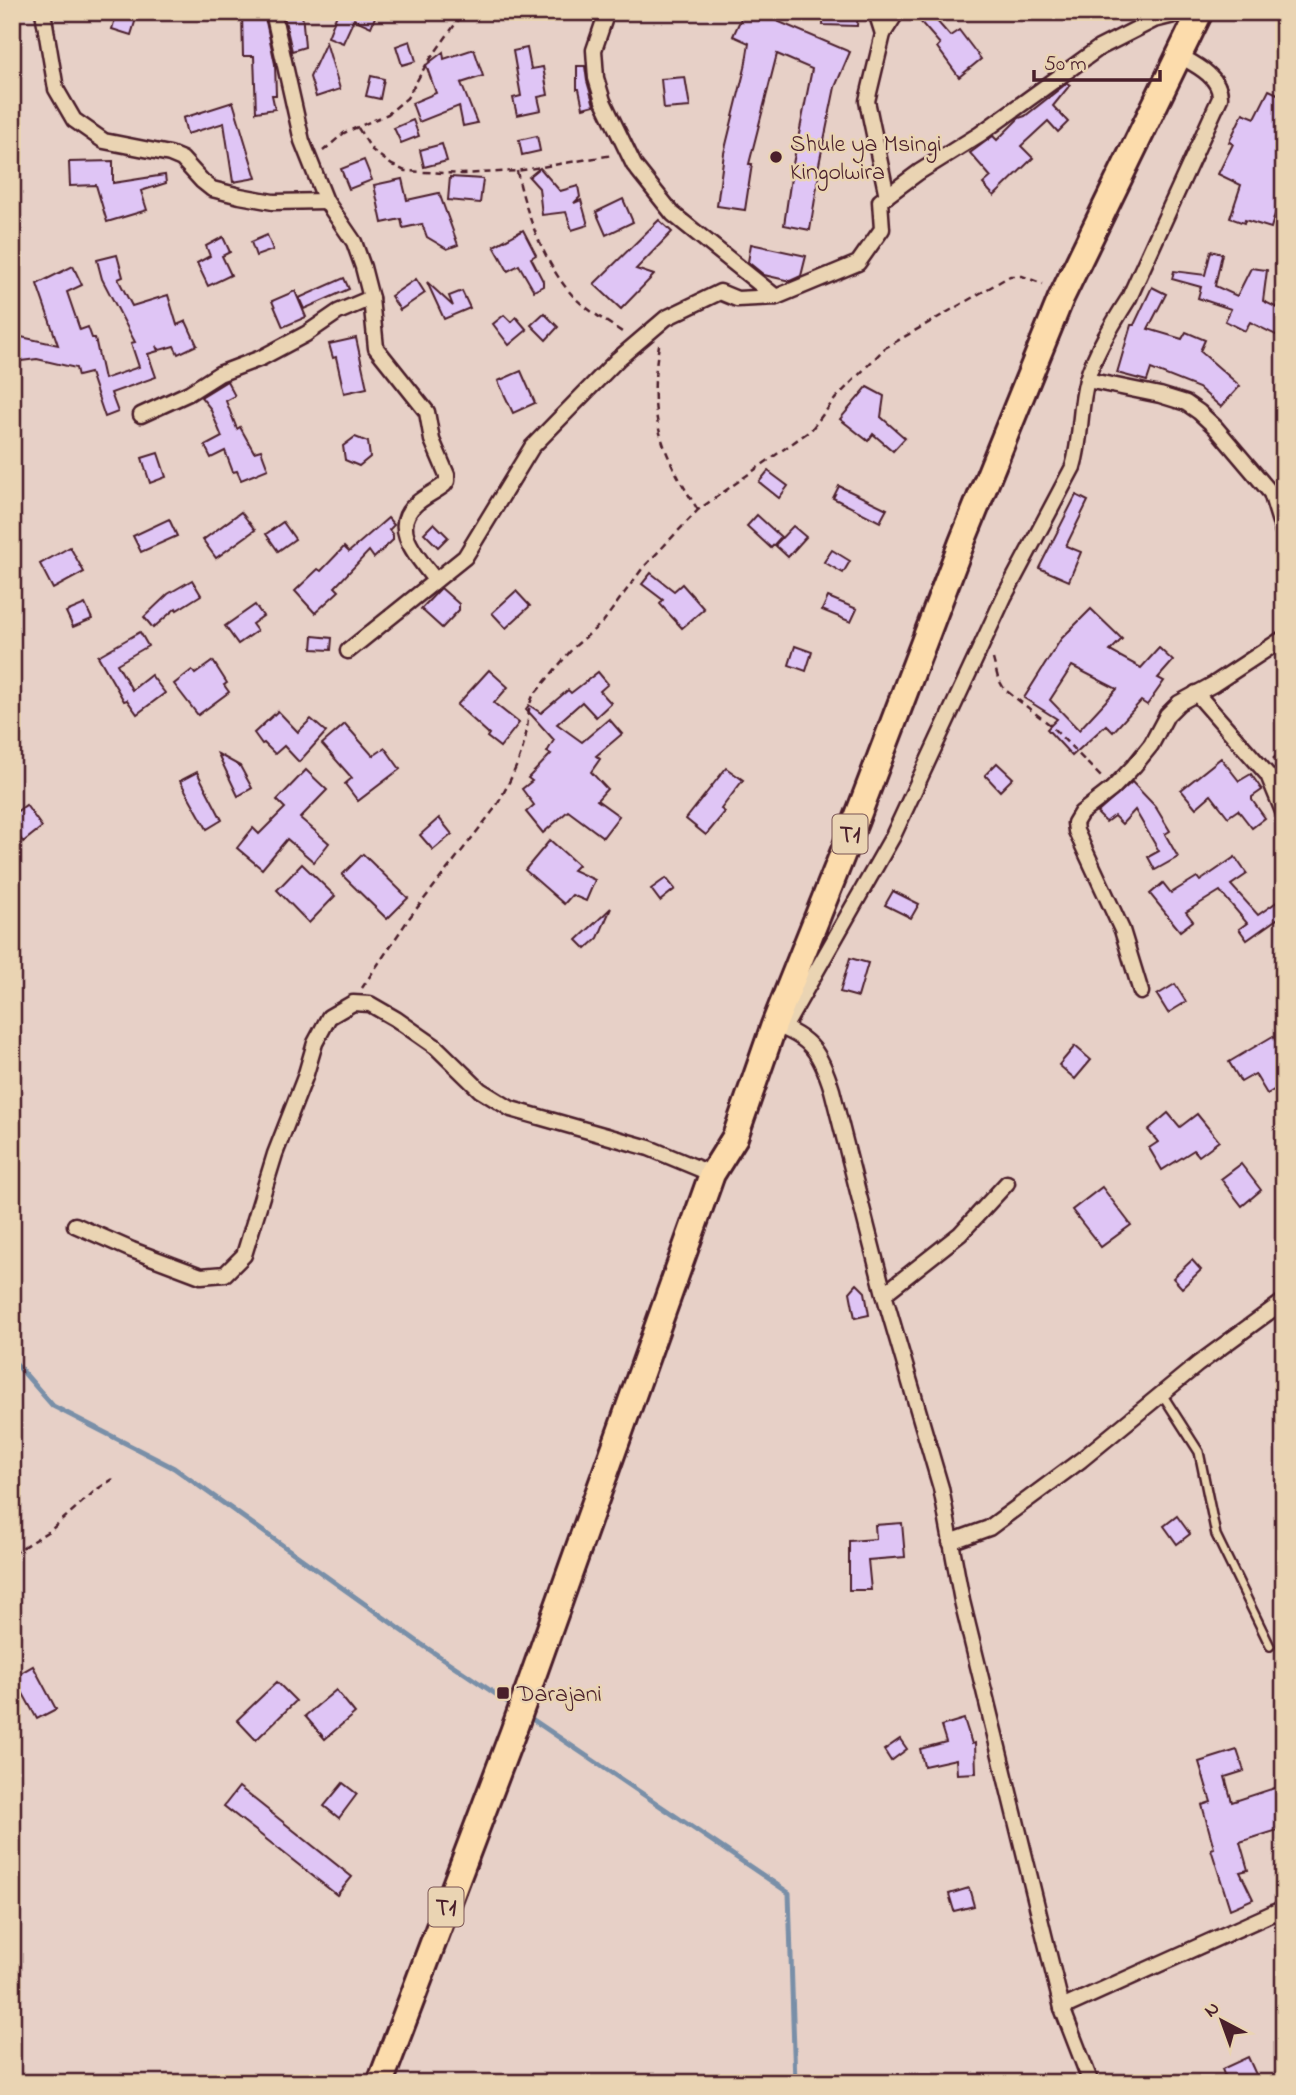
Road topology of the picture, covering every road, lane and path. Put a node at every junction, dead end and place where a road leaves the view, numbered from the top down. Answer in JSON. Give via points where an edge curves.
{"nodes":[{"id":1,"x":43,"y":12,"type":"edge"},
{"id":2,"x":273,"y":12,"type":"edge"},
{"id":3,"x":464,"y":12,"type":"edge"},
{"id":4,"x":607,"y":12,"type":"edge"},
{"id":5,"x":876,"y":12,"type":"edge"},
{"id":6,"x":897,"y":12,"type":"edge"},
{"id":7,"x":1186,"y":12,"type":"edge"},
{"id":8,"x":1200,"y":12,"type":"edge"},
{"id":9,"x":883,"y":34,"type":"junction"},
{"id":10,"x":1181,"y":56,"type":"junction"},
{"id":11,"x":358,"y":128,"type":"junction"},
{"id":12,"x":614,"y":155,"type":"dead end"},
{"id":13,"x":310,"y":162,"type":"junction"},
{"id":14,"x":517,"y":171,"type":"junction"},
{"id":15,"x":887,"y":196,"type":"junction"},
{"id":16,"x":326,"y":201,"type":"junction"},
{"id":17,"x":371,"y":298,"type":"junction"},
{"id":18,"x":776,"y":298,"type":"junction"},
{"id":19,"x":1061,"y":298,"type":"junction"},
{"id":20,"x":666,"y":318,"type":"junction"},
{"id":21,"x":636,"y":342,"type":"junction"},
{"id":22,"x":1087,"y":380,"type":"junction"},
{"id":23,"x":141,"y":415,"type":"dead end"},
{"id":24,"x":698,"y":510,"type":"junction"},
{"id":25,"x":1284,"y":536,"type":"edge"},
{"id":26,"x":435,"y":580,"type":"junction"},
{"id":27,"x":1284,"y":638,"type":"edge"},
{"id":28,"x":983,"y":641,"type":"junction"},
{"id":29,"x":348,"y":651,"type":"dead end"},
{"id":30,"x":1196,"y":693,"type":"junction"},
{"id":31,"x":1112,"y":789,"type":"junction"},
{"id":32,"x":1284,"y":814,"type":"edge"},
{"id":33,"x":1141,"y":992,"type":"dead end"},
{"id":34,"x":353,"y":1003,"type":"junction"},
{"id":35,"x":779,"y":1026,"type":"junction"},
{"id":36,"x":712,"y":1174,"type":"junction"},
{"id":37,"x":1007,"y":1183,"type":"dead end"},
{"id":38,"x":75,"y":1225,"type":"dead end"},
{"id":39,"x":884,"y":1294,"type":"junction"},
{"id":40,"x":1284,"y":1301,"type":"edge"},
{"id":41,"x":1162,"y":1394,"type":"junction"},
{"id":42,"x":113,"y":1479,"type":"dead end"},
{"id":43,"x":950,"y":1542,"type":"junction"},
{"id":44,"x":12,"y":1554,"type":"edge"},
{"id":45,"x":1270,"y":1646,"type":"dead end"},
{"id":46,"x":1284,"y":1908,"type":"edge"},
{"id":47,"x":1062,"y":2008,"type":"junction"},
{"id":48,"x":380,"y":2083,"type":"edge"},
{"id":49,"x":1091,"y":2083,"type":"edge"}],
"edges":[{"from":1,"to":16,"type":"street","via":[[56,89],[74,120],[104,141],[170,154],[212,189],[273,202]]},
{"from":2,"to":13,"type":"street"},
{"from":3,"to":11,"type":"path","via":[[407,98],[388,114]]},
{"from":4,"to":18,"type":"street","via":[[594,50],[596,78],[634,165],[673,214]]},
{"from":5,"to":9,"type":"street"},
{"from":6,"to":9,"type":"street"},
{"from":7,"to":15,"type":"street","via":[[1154,20],[1099,48]]},
{"from":8,"to":10,"type":"highway","number":"T1"},
{"from":9,"to":15,"type":"street","via":[[867,100]]},
{"from":10,"to":19,"type":"highway","number":"T1"},
{"from":10,"to":22,"type":"street","via":[[1213,79],[1220,98]]},
{"from":11,"to":13,"type":"path","via":[[344,133]]},
{"from":11,"to":14,"type":"path","via":[[372,150],[405,172]]},
{"from":12,"to":14,"type":"path"},
{"from":13,"to":16,"type":"street"},
{"from":14,"to":21,"type":"path","via":[[529,219],[554,271],[577,299]]},
{"from":15,"to":18,"type":"street","via":[[880,201],[882,229],[858,263]]},
{"from":16,"to":17,"type":"street","via":[[354,243]]},
{"from":17,"to":23,"type":"street","via":[[338,312],[261,358],[219,374]]},
{"from":17,"to":26,"type":"street","via":[[376,348],[428,412],[432,440],[447,475],[444,485],[414,506],[404,526],[408,541]]},
{"from":18,"to":20,"type":"street","via":[[737,299],[720,292]]},
{"from":19,"to":24,"type":"path","via":[[1030,278],[1000,280],[886,348],[835,398],[811,430]]},
{"from":19,"to":35,"type":"highway","number":"T1","via":[[962,542]]},
{"from":20,"to":21,"type":"street"},
{"from":20,"to":24,"type":"path","via":[[657,360],[654,407],[658,435]]},
{"from":21,"to":26,"type":"street","via":[[532,447],[465,557]]},
{"from":22,"to":25,"type":"street","via":[[1173,399],[1199,412],[1271,493]]},
{"from":22,"to":28,"type":"street","via":[[1073,467]]},
{"from":24,"to":34,"type":"path","via":[[533,696],[526,735],[496,807],[410,917]]},
{"from":26,"to":29,"type":"street"},
{"from":27,"to":30,"type":"street"},
{"from":28,"to":31,"type":"path","via":[[992,653],[1004,690],[1049,724]]},
{"from":28,"to":35,"type":"street","via":[[893,836]]},
{"from":30,"to":31,"type":"street","via":[[1167,715],[1151,745]]},
{"from":30,"to":32,"type":"street","via":[[1268,775]]},
{"from":31,"to":33,"type":"street","via":[[1081,813],[1075,827],[1122,930]]},
{"from":34,"to":36,"type":"street","via":[[370,1004],[396,1019],[436,1047],[480,1090],[511,1109],[649,1148]]},
{"from":34,"to":38,"type":"street","via":[[329,1017],[315,1043],[244,1255],[225,1274],[201,1276]]},
{"from":35,"to":36,"type":"highway","number":"T1","via":[[734,1137]]},
{"from":35,"to":39,"type":"street","via":[[815,1048],[821,1058]]},
{"from":36,"to":48,"type":"highway","number":"T1","via":[[513,1732]]},
{"from":37,"to":39,"type":"street","via":[[960,1234]]},
{"from":39,"to":43,"type":"street","via":[[941,1488]]},
{"from":40,"to":41,"type":"street"},
{"from":41,"to":43,"type":"street","via":[[989,1528]]},
{"from":41,"to":45,"type":"lane","via":[[1199,1452],[1216,1535]]},
{"from":42,"to":44,"type":"path"},
{"from":43,"to":47,"type":"street"},
{"from":46,"to":47,"type":"street"},
{"from":47,"to":49,"type":"street"}]}
